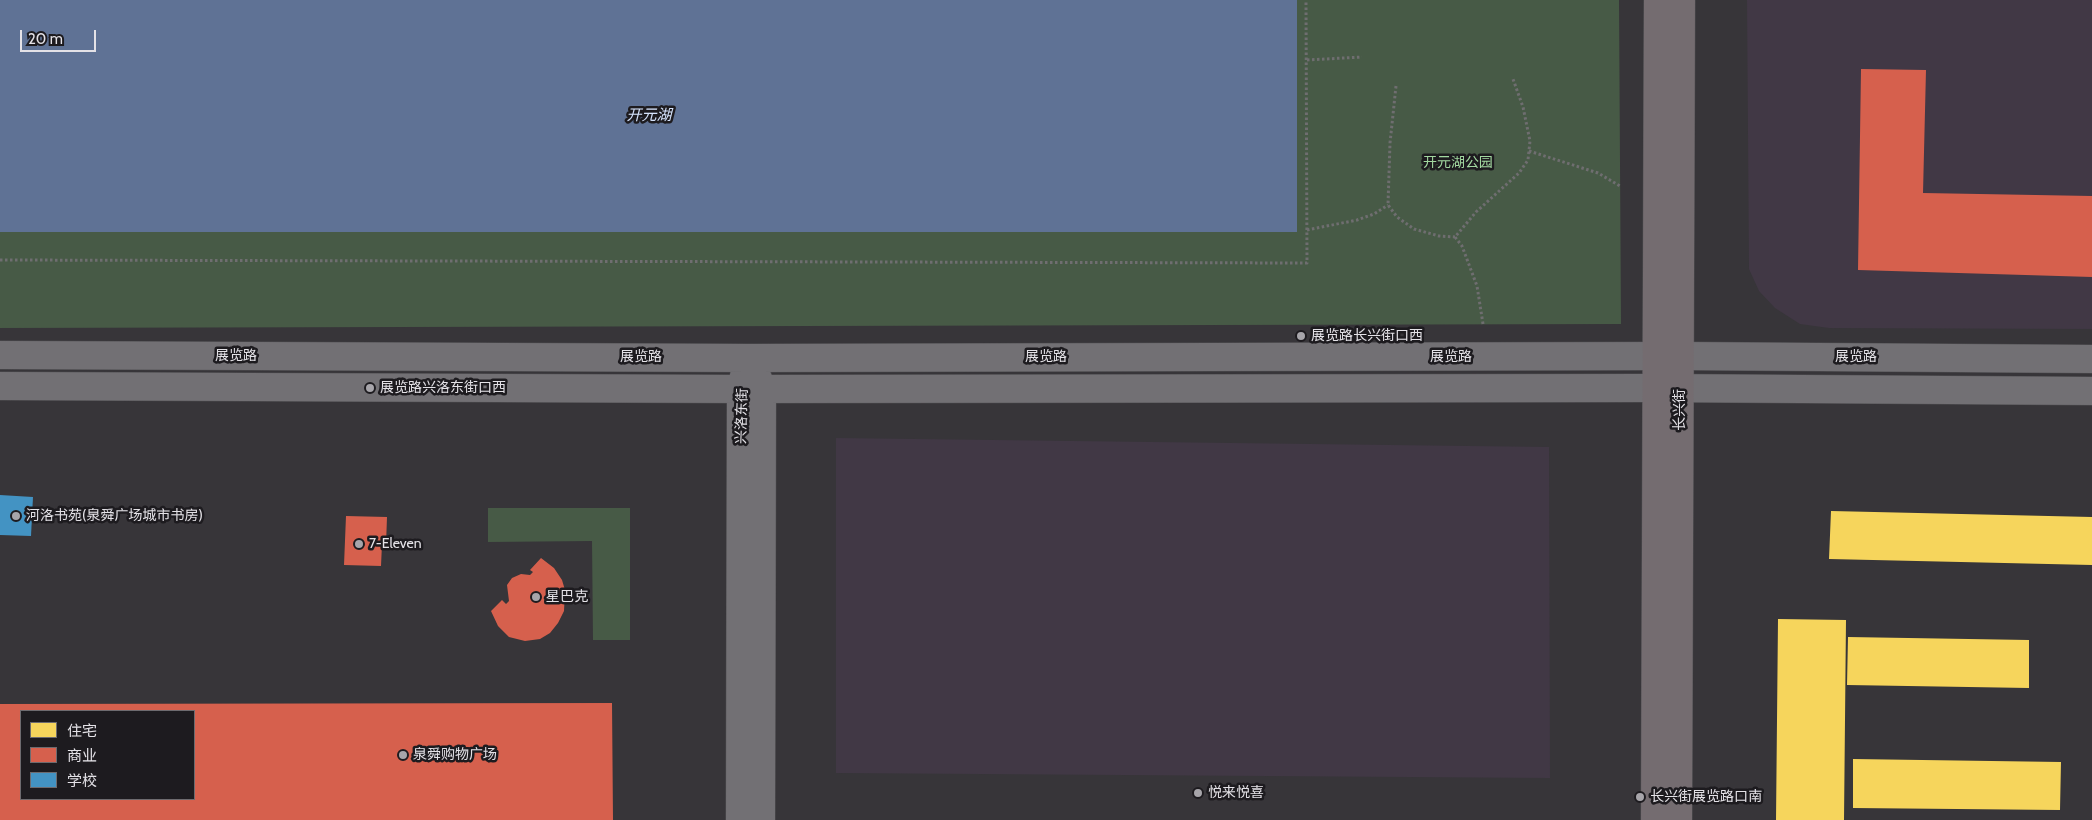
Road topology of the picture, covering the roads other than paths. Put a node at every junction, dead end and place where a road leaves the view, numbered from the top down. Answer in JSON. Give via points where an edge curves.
{"nodes":[{"id":1,"x":1658,"y":0,"type":"edge"},
{"id":2,"x":1681,"y":0,"type":"edge"},
{"id":3,"x":0,"y":354,"type":"edge"},
{"id":4,"x":1668,"y":356,"type":"junction"},
{"id":5,"x":750,"y":358,"type":"junction"},
{"id":6,"x":2092,"y":359,"type":"edge"},
{"id":7,"x":0,"y":386,"type":"edge"},
{"id":8,"x":1668,"y":388,"type":"junction"},
{"id":9,"x":751,"y":389,"type":"junction"},
{"id":10,"x":2092,"y":391,"type":"edge"},
{"id":11,"x":740,"y":820,"type":"edge"},
{"id":12,"x":761,"y":820,"type":"edge"},
{"id":13,"x":1655,"y":820,"type":"edge"},
{"id":14,"x":1678,"y":820,"type":"edge"}],
"edges":[{"from":1,"to":4,"type":"main road","name":"长兴街"},
{"from":2,"to":4,"type":"main road","name":"长兴街"},
{"from":3,"to":5,"type":"street","name":"展览路"},
{"from":4,"to":5,"type":"street","name":"展览路"},
{"from":4,"to":6,"type":"street","name":"展览路"},
{"from":4,"to":8,"type":"main road","name":"长兴街"},
{"from":5,"to":9,"type":"street","name":"兴洛东街"},
{"from":7,"to":9,"type":"street"},
{"from":8,"to":9,"type":"street"},
{"from":8,"to":10,"type":"street"},
{"from":8,"to":13,"type":"main road","name":"长兴街"},
{"from":8,"to":14,"type":"main road","name":"长兴街"},
{"from":9,"to":11,"type":"street","name":"兴洛东街"},
{"from":9,"to":12,"type":"street","name":"兴洛东街"}]}
